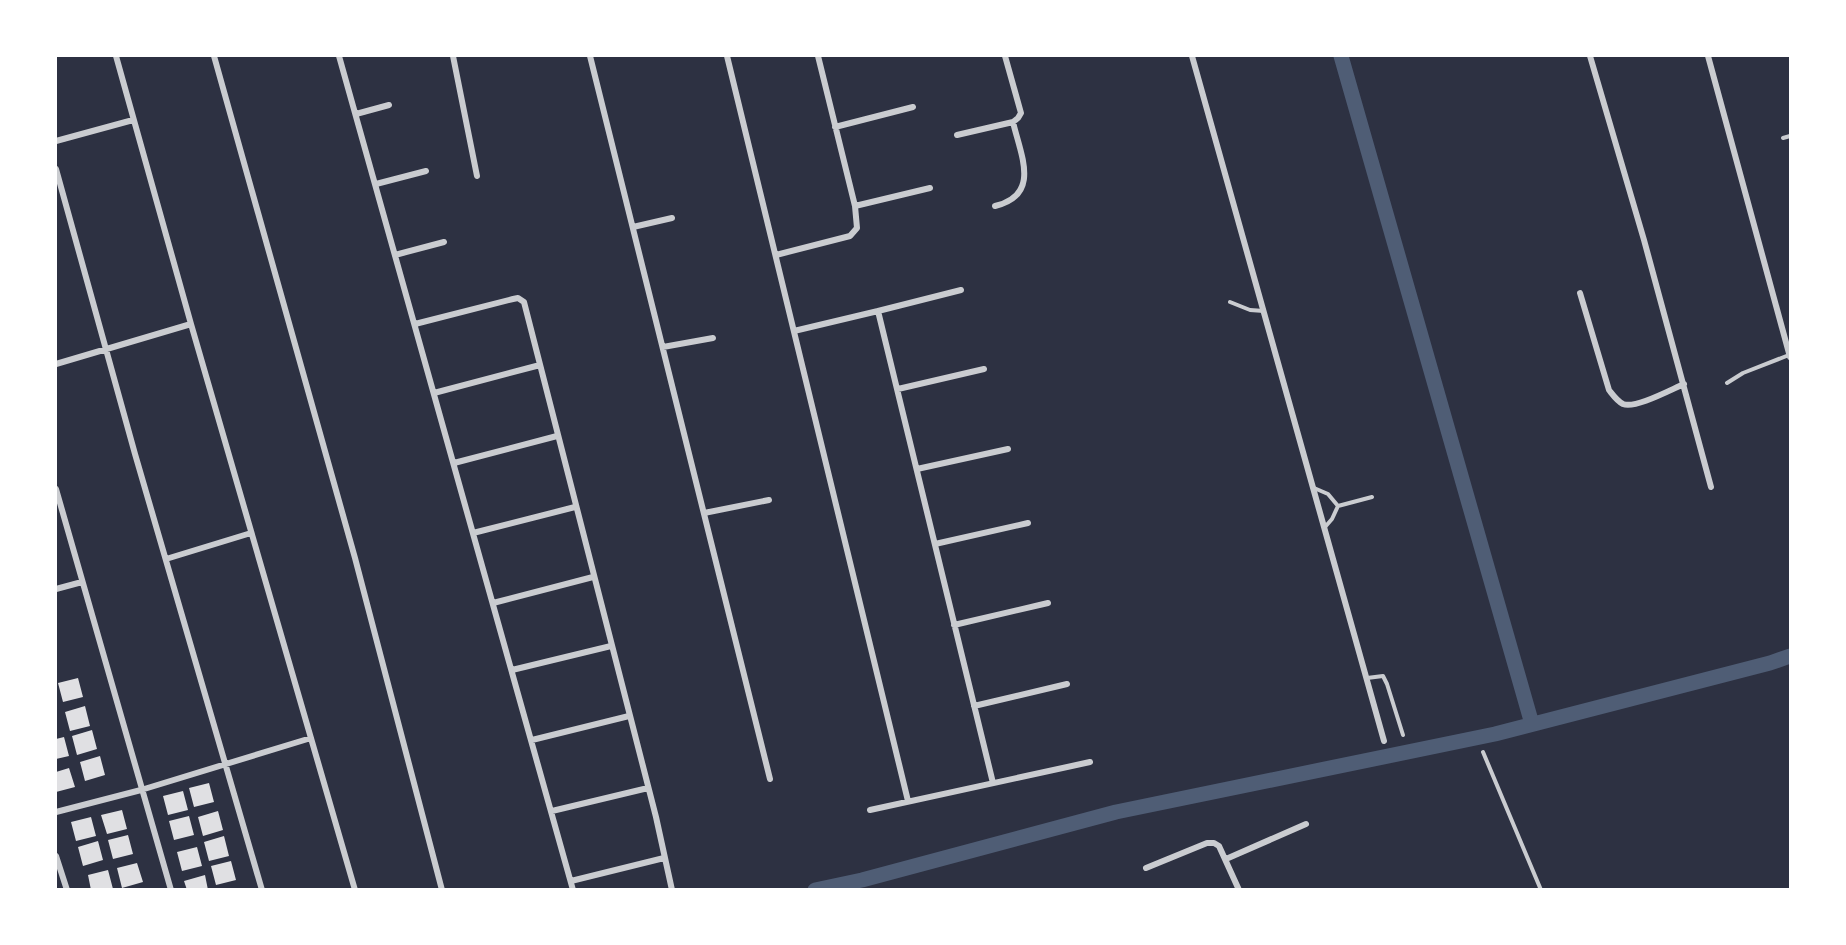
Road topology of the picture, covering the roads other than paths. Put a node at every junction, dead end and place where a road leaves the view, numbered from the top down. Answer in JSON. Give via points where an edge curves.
{"nodes":[{"id":1,"x":116,"y":56,"type":"edge"},
{"id":2,"x":214,"y":56,"type":"edge"},
{"id":3,"x":339,"y":56,"type":"edge"},
{"id":4,"x":453,"y":56,"type":"edge"},
{"id":5,"x":590,"y":56,"type":"edge"},
{"id":6,"x":728,"y":56,"type":"edge"},
{"id":7,"x":818,"y":56,"type":"edge"},
{"id":8,"x":1005,"y":56,"type":"edge"},
{"id":9,"x":1192,"y":56,"type":"edge"},
{"id":10,"x":1590,"y":56,"type":"edge"},
{"id":11,"x":1708,"y":56,"type":"edge"},
{"id":12,"x":389,"y":105,"type":"dead end"},
{"id":13,"x":913,"y":107,"type":"dead end"},
{"id":14,"x":356,"y":114,"type":"junction"},
{"id":15,"x":133,"y":120,"type":"junction"},
{"id":16,"x":1013,"y":122,"type":"junction"},
{"id":17,"x":834,"y":127,"type":"junction"},
{"id":18,"x":957,"y":135,"type":"dead end"},
{"id":19,"x":1791,"y":136,"type":"edge"},
{"id":20,"x":1783,"y":138,"type":"dead end"},
{"id":21,"x":56,"y":141,"type":"edge"},
{"id":22,"x":56,"y":169,"type":"edge"},
{"id":23,"x":426,"y":171,"type":"dead end"},
{"id":24,"x":477,"y":176,"type":"dead end"},
{"id":25,"x":376,"y":184,"type":"junction"},
{"id":26,"x":930,"y":188,"type":"dead end"},
{"id":27,"x":855,"y":206,"type":"junction"},
{"id":28,"x":995,"y":206,"type":"dead end"},
{"id":29,"x":672,"y":218,"type":"dead end"},
{"id":30,"x":633,"y":226,"type":"junction"},
{"id":31,"x":444,"y":242,"type":"dead end"},
{"id":32,"x":395,"y":255,"type":"junction"},
{"id":33,"x":776,"y":255,"type":"junction"},
{"id":34,"x":961,"y":290,"type":"dead end"},
{"id":35,"x":1581,"y":293,"type":"dead end"},
{"id":36,"x":1230,"y":302,"type":"dead end"},
{"id":37,"x":1264,"y":310,"type":"junction"},
{"id":38,"x":878,"y":311,"type":"junction"},
{"id":39,"x":191,"y":324,"type":"junction"},
{"id":40,"x":415,"y":324,"type":"junction"},
{"id":41,"x":794,"y":331,"type":"junction"},
{"id":42,"x":713,"y":338,"type":"dead end"},
{"id":43,"x":663,"y":347,"type":"junction"},
{"id":44,"x":106,"y":348,"type":"junction"},
{"id":45,"x":1790,"y":356,"type":"edge"},
{"id":46,"x":56,"y":364,"type":"edge"},
{"id":47,"x":540,"y":365,"type":"junction"},
{"id":48,"x":984,"y":369,"type":"dead end"},
{"id":49,"x":1727,"y":383,"type":"dead end"},
{"id":50,"x":1683,"y":384,"type":"junction"},
{"id":51,"x":898,"y":389,"type":"junction"},
{"id":52,"x":434,"y":393,"type":"junction"},
{"id":53,"x":556,"y":436,"type":"junction"},
{"id":54,"x":1008,"y":449,"type":"dead end"},
{"id":55,"x":454,"y":463,"type":"junction"},
{"id":56,"x":916,"y":469,"type":"junction"},
{"id":57,"x":1711,"y":487,"type":"dead end"},
{"id":58,"x":1314,"y":488,"type":"junction"},
{"id":59,"x":56,"y":489,"type":"edge"},
{"id":60,"x":1372,"y":497,"type":"dead end"},
{"id":61,"x":769,"y":500,"type":"dead end"},
{"id":62,"x":1338,"y":506,"type":"junction"},
{"id":63,"x":575,"y":507,"type":"junction"},
{"id":64,"x":704,"y":513,"type":"junction"},
{"id":65,"x":1028,"y":523,"type":"dead end"},
{"id":66,"x":1325,"y":527,"type":"junction"},
{"id":67,"x":251,"y":533,"type":"junction"},
{"id":68,"x":473,"y":533,"type":"junction"},
{"id":69,"x":935,"y":544,"type":"junction"},
{"id":70,"x":166,"y":559,"type":"junction"},
{"id":71,"x":593,"y":577,"type":"junction"},
{"id":72,"x":82,"y":582,"type":"junction"},
{"id":73,"x":56,"y":589,"type":"edge"},
{"id":74,"x":493,"y":603,"type":"junction"},
{"id":75,"x":1048,"y":603,"type":"dead end"},
{"id":76,"x":954,"y":625,"type":"junction"},
{"id":77,"x":611,"y":646,"type":"junction"},
{"id":78,"x":512,"y":670,"type":"junction"},
{"id":79,"x":1367,"y":678,"type":"junction"},
{"id":80,"x":1067,"y":684,"type":"dead end"},
{"id":81,"x":974,"y":706,"type":"junction"},
{"id":82,"x":629,"y":716,"type":"junction"},
{"id":83,"x":1403,"y":735,"type":"dead end"},
{"id":84,"x":311,"y":738,"type":"junction"},
{"id":85,"x":532,"y":740,"type":"junction"},
{"id":86,"x":1384,"y":741,"type":"dead end"},
{"id":87,"x":1483,"y":752,"type":"dead end"},
{"id":88,"x":1090,"y":762,"type":"dead end"},
{"id":89,"x":226,"y":765,"type":"junction"},
{"id":90,"x":770,"y":779,"type":"dead end"},
{"id":91,"x":993,"y":783,"type":"junction"},
{"id":92,"x":648,"y":788,"type":"junction"},
{"id":93,"x":141,"y":790,"type":"junction"},
{"id":94,"x":908,"y":801,"type":"junction"},
{"id":95,"x":870,"y":810,"type":"dead end"},
{"id":96,"x":552,"y":811,"type":"junction"},
{"id":97,"x":56,"y":812,"type":"edge"},
{"id":98,"x":1306,"y":824,"type":"dead end"},
{"id":99,"x":56,"y":856,"type":"edge"},
{"id":100,"x":664,"y":858,"type":"junction"},
{"id":101,"x":1226,"y":859,"type":"junction"},
{"id":102,"x":1146,"y":868,"type":"dead end"},
{"id":103,"x":571,"y":881,"type":"junction"},
{"id":104,"x":67,"y":890,"type":"edge"},
{"id":105,"x":171,"y":890,"type":"edge"},
{"id":106,"x":262,"y":890,"type":"edge"},
{"id":107,"x":355,"y":890,"type":"edge"},
{"id":108,"x":442,"y":890,"type":"edge"},
{"id":109,"x":573,"y":890,"type":"edge"},
{"id":110,"x":672,"y":890,"type":"edge"},
{"id":111,"x":1239,"y":890,"type":"edge"},
{"id":112,"x":1542,"y":890,"type":"edge"}],
"edges":[{"from":1,"to":15,"type":"street"},
{"from":2,"to":108,"type":"street","via":[[355,558]]},
{"from":3,"to":14,"type":"street"},
{"from":4,"to":24,"type":"street"},
{"from":5,"to":30,"type":"street"},
{"from":6,"to":33,"type":"street"},
{"from":7,"to":17,"type":"street"},
{"from":8,"to":16,"type":"street","via":[[1021,113]]},
{"from":9,"to":37,"type":"street"},
{"from":10,"to":50,"type":"street"},
{"from":11,"to":45,"type":"street"},
{"from":12,"to":14,"type":"street"},
{"from":13,"to":17,"type":"street"},
{"from":14,"to":25,"type":"street"},
{"from":15,"to":21,"type":"street"},
{"from":15,"to":39,"type":"street"},
{"from":16,"to":18,"type":"street"},
{"from":16,"to":28,"type":"street","via":[[1026,177],[1022,191],[1008,203]]},
{"from":17,"to":27,"type":"street"},
{"from":19,"to":20,"type":"lane"},
{"from":22,"to":44,"type":"street"},
{"from":23,"to":25,"type":"street"},
{"from":25,"to":32,"type":"street"},
{"from":26,"to":27,"type":"street"},
{"from":27,"to":33,"type":"street","via":[[857,228],[850,236]]},
{"from":29,"to":30,"type":"street"},
{"from":30,"to":43,"type":"street"},
{"from":31,"to":32,"type":"street"},
{"from":32,"to":40,"type":"street"},
{"from":33,"to":41,"type":"street"},
{"from":34,"to":38,"type":"street"},
{"from":35,"to":50,"type":"street","via":[[1609,390],[1617,400],[1634,405]]},
{"from":36,"to":37,"type":"lane","via":[[1250,310]]},
{"from":37,"to":58,"type":"street"},
{"from":38,"to":41,"type":"street"},
{"from":38,"to":51,"type":"street"},
{"from":39,"to":44,"type":"street"},
{"from":39,"to":67,"type":"street"},
{"from":40,"to":47,"type":"street","via":[[518,298],[524,302]]},
{"from":40,"to":52,"type":"street"},
{"from":41,"to":94,"type":"street"},
{"from":42,"to":43,"type":"street"},
{"from":43,"to":64,"type":"street"},
{"from":44,"to":46,"type":"street"},
{"from":44,"to":70,"type":"street"},
{"from":45,"to":49,"type":"lane"},
{"from":47,"to":52,"type":"street"},
{"from":47,"to":53,"type":"street"},
{"from":48,"to":51,"type":"street"},
{"from":50,"to":57,"type":"street"},
{"from":51,"to":56,"type":"street"},
{"from":52,"to":55,"type":"street"},
{"from":53,"to":55,"type":"street"},
{"from":53,"to":63,"type":"street"},
{"from":54,"to":56,"type":"street"},
{"from":55,"to":68,"type":"street"},
{"from":56,"to":69,"type":"street"},
{"from":58,"to":62,"type":"lane","via":[[1328,494]]},
{"from":58,"to":66,"type":"street"},
{"from":59,"to":72,"type":"street"},
{"from":60,"to":62,"type":"lane"},
{"from":61,"to":64,"type":"street"},
{"from":62,"to":66,"type":"lane"},
{"from":63,"to":68,"type":"street"},
{"from":63,"to":71,"type":"street"},
{"from":64,"to":90,"type":"street"},
{"from":65,"to":69,"type":"street"},
{"from":66,"to":79,"type":"street"},
{"from":67,"to":70,"type":"street"},
{"from":67,"to":84,"type":"street"},
{"from":68,"to":74,"type":"street"},
{"from":69,"to":76,"type":"street"},
{"from":70,"to":89,"type":"street"},
{"from":71,"to":74,"type":"street"},
{"from":71,"to":77,"type":"street"},
{"from":72,"to":73,"type":"street"},
{"from":72,"to":93,"type":"street"},
{"from":74,"to":78,"type":"street"},
{"from":75,"to":76,"type":"street"},
{"from":76,"to":81,"type":"street"},
{"from":77,"to":78,"type":"street"},
{"from":77,"to":82,"type":"street"},
{"from":78,"to":85,"type":"street"},
{"from":79,"to":83,"type":"lane","via":[[1383,676]]},
{"from":79,"to":86,"type":"street"},
{"from":80,"to":81,"type":"street"},
{"from":81,"to":91,"type":"street"},
{"from":82,"to":85,"type":"street"},
{"from":82,"to":92,"type":"street"},
{"from":84,"to":89,"type":"street"},
{"from":84,"to":107,"type":"street"},
{"from":85,"to":96,"type":"street"},
{"from":87,"to":112,"type":"lane"},
{"from":88,"to":91,"type":"street"},
{"from":89,"to":93,"type":"street"},
{"from":89,"to":106,"type":"street"},
{"from":91,"to":94,"type":"street"},
{"from":92,"to":96,"type":"street"},
{"from":92,"to":100,"type":"street"},
{"from":93,"to":97,"type":"street"},
{"from":93,"to":105,"type":"street"},
{"from":94,"to":95,"type":"street"},
{"from":96,"to":103,"type":"street"},
{"from":98,"to":101,"type":"street"},
{"from":99,"to":104,"type":"street"},
{"from":100,"to":103,"type":"street"},
{"from":100,"to":110,"type":"street"},
{"from":101,"to":102,"type":"street","via":[[1219,846],[1207,843]]},
{"from":101,"to":111,"type":"street"},
{"from":103,"to":109,"type":"street"}]}
